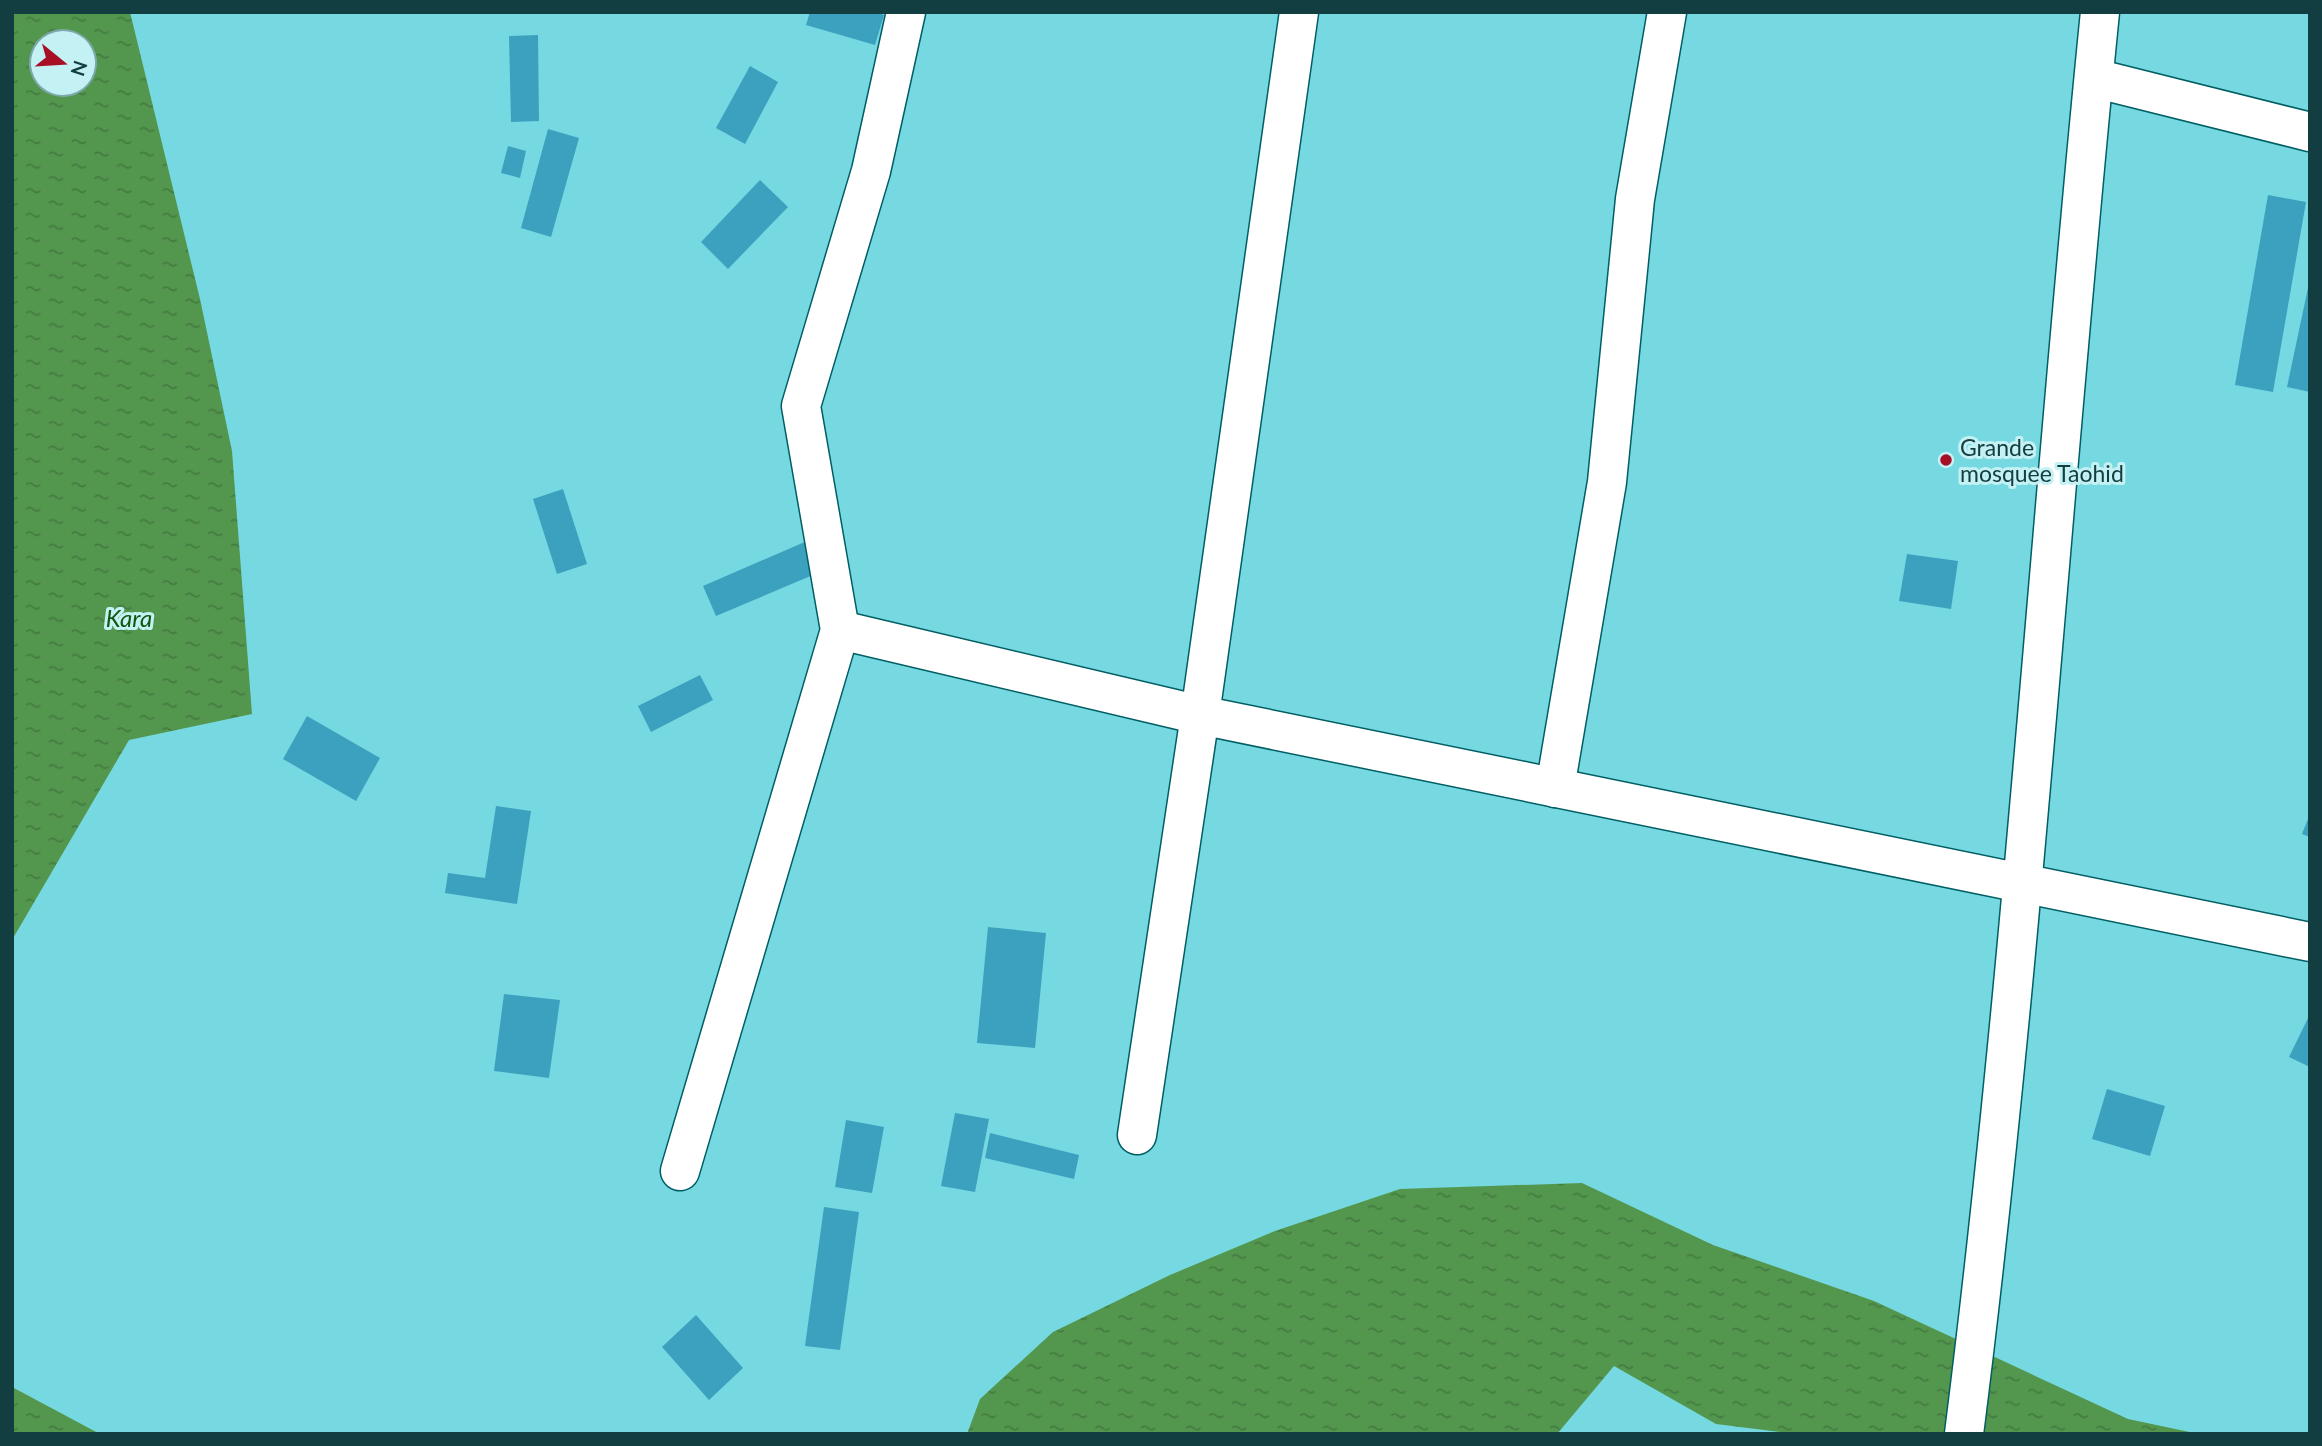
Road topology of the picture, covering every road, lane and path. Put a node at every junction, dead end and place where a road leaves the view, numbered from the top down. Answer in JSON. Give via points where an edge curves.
{"nodes":[{"id":1,"x":906,"y":12,"type":"edge"},
{"id":2,"x":1299,"y":12,"type":"edge"},
{"id":3,"x":1667,"y":12,"type":"edge"},
{"id":4,"x":2100,"y":12,"type":"edge"},
{"id":5,"x":2094,"y":78,"type":"junction"},
{"id":6,"x":2310,"y":132,"type":"edge"},
{"id":7,"x":840,"y":630,"type":"junction"},
{"id":8,"x":1200,"y":715,"type":"junction"},
{"id":9,"x":1555,"y":788,"type":"junction"},
{"id":10,"x":2024,"y":884,"type":"junction"},
{"id":11,"x":2310,"y":942,"type":"edge"},
{"id":12,"x":1137,"y":1135,"type":"dead end"},
{"id":13,"x":680,"y":1171,"type":"dead end"},
{"id":14,"x":1964,"y":1434,"type":"edge"}],
"edges":[{"from":1,"to":7,"type":"street","via":[[871,171],[801,406]]},
{"from":2,"to":8,"type":"street"},
{"from":3,"to":9,"type":"street","via":[[1635,199],[1607,482]]},
{"from":4,"to":5,"type":"street"},
{"from":5,"to":6,"type":"street"},
{"from":5,"to":10,"type":"street"},
{"from":7,"to":8,"type":"street"},
{"from":7,"to":13,"type":"street"},
{"from":8,"to":9,"type":"street"},
{"from":8,"to":12,"type":"street"},
{"from":9,"to":10,"type":"street"},
{"from":10,"to":11,"type":"street"},
{"from":10,"to":14,"type":"street"}]}
